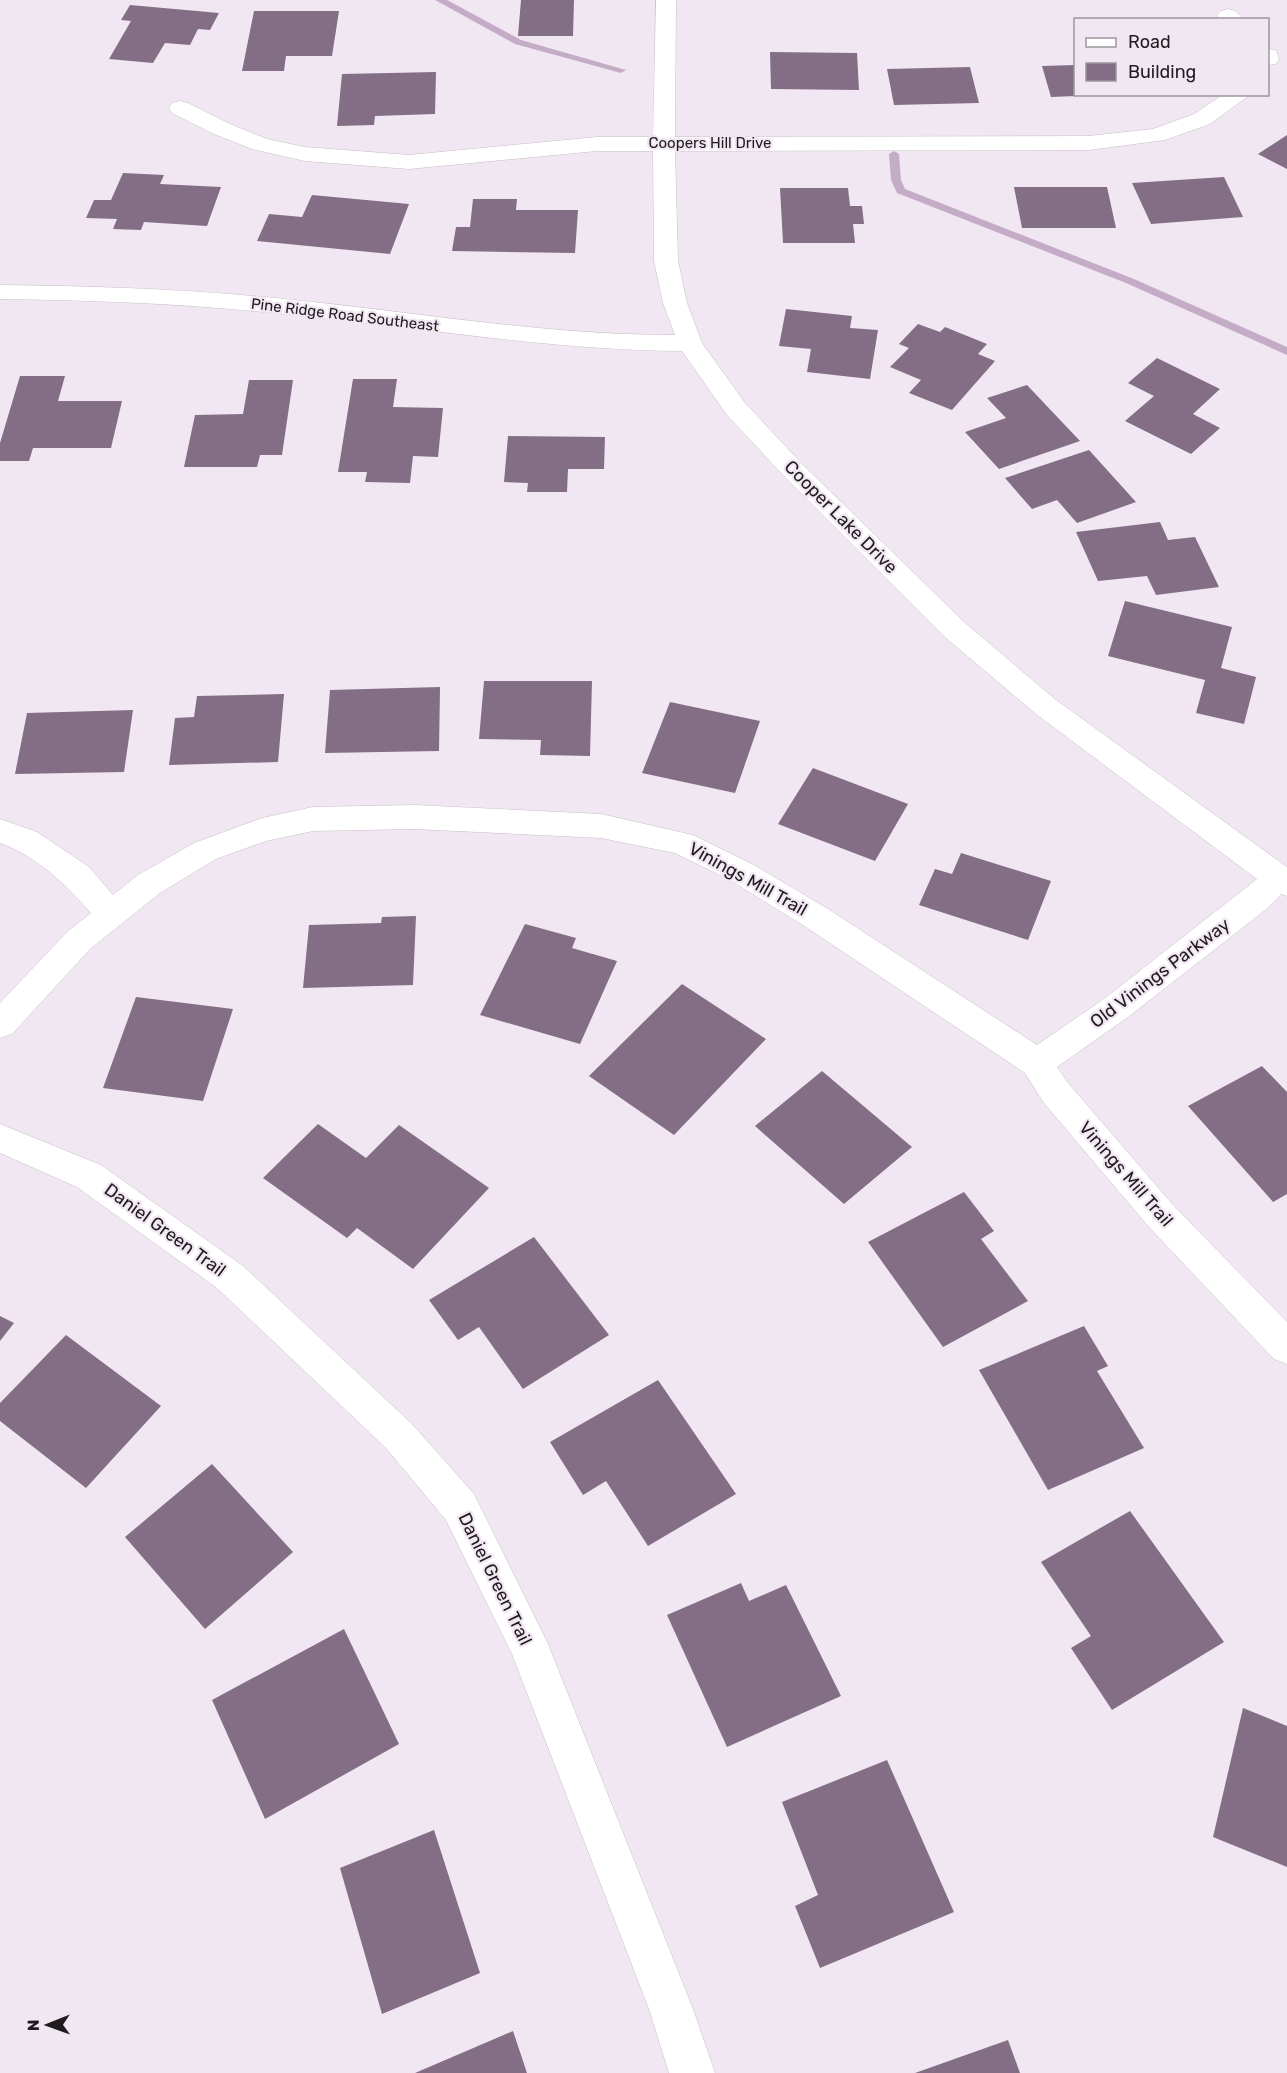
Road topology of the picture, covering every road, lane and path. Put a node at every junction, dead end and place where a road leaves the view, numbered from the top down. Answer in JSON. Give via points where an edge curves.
{"nodes":[{"id":1,"x":666,"y":0,"type":"edge"},
{"id":2,"x":1237,"y":96,"type":"edge"},
{"id":3,"x":180,"y":108,"type":"dead end"},
{"id":4,"x":664,"y":143,"type":"junction"},
{"id":5,"x":0,"y":292,"type":"edge"},
{"id":6,"x":690,"y":343,"type":"junction"},
{"id":7,"x":0,"y":831,"type":"edge"},
{"id":8,"x":1283,"y":881,"type":"edge"},
{"id":9,"x":111,"y":914,"type":"junction"},
{"id":10,"x":0,"y":1025,"type":"edge"},
{"id":11,"x":1037,"y":1063,"type":"junction"},
{"id":12,"x":0,"y":1138,"type":"edge"},
{"id":13,"x":1287,"y":1347,"type":"edge"},
{"id":14,"x":692,"y":2073,"type":"edge"}],
"edges":[{"from":1,"to":4,"type":"street","name":"Cooper Lake Drive"},
{"from":2,"to":4,"type":"street","name":"Coopers Hill Drive","via":[[1202,119],[1157,135],[1089,143]]},
{"from":3,"to":4,"type":"street","name":"Coopers Hill Drive","via":[[260,144],[350,159],[409,162],[561,146]]},
{"from":4,"to":6,"type":"street","name":"Cooper Lake Drive","via":[[666,261],[675,303]]},
{"from":5,"to":6,"type":"street","name":"Pine Ridge Road Southeast","via":[[215,301],[542,338]]},
{"from":6,"to":8,"type":"street","name":"Cooper Lake Drive","via":[[736,409],[955,630],[1046,707]]},
{"from":7,"to":9,"type":"street","via":[[26,840],[78,876]]},
{"from":8,"to":11,"type":"street","name":"Old Vinings Parkway"},
{"from":9,"to":10,"type":"street","name":"Vinings Mill Trail","via":[[79,940]]},
{"from":9,"to":11,"type":"street","name":"Vinings Mill Trail","via":[[149,884],[205,851],[262,830],[313,819],[414,817],[601,826],[682,843],[743,873]]},
{"from":11,"to":13,"type":"street","name":"Vinings Mill Trail","via":[[1056,1093],[1161,1216]]},
{"from":12,"to":14,"type":"street","name":"Daniel Green Trail","via":[[89,1176],[230,1276],[399,1436],[460,1507],[528,1644],[621,1877]]}]}
